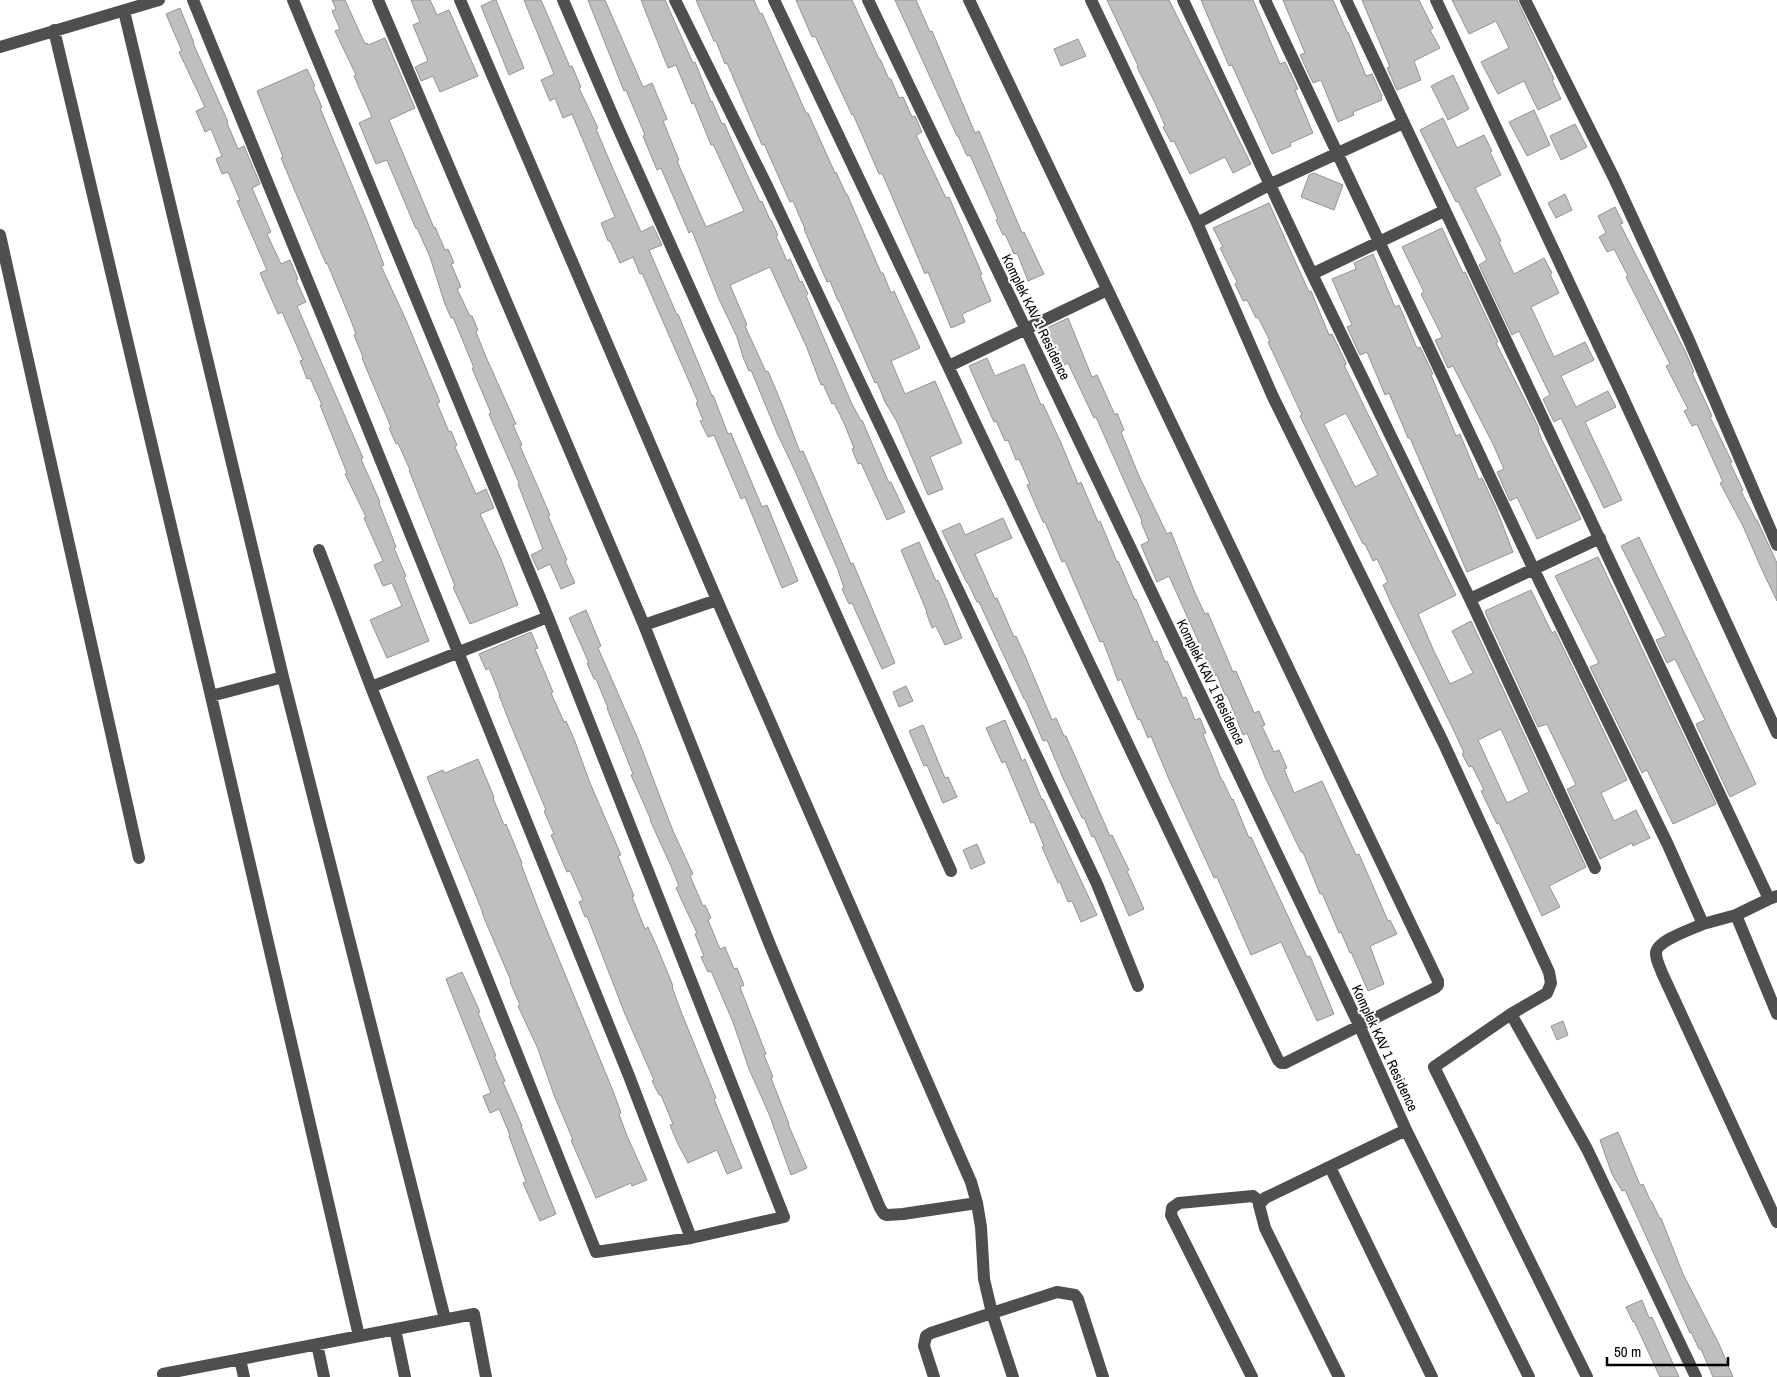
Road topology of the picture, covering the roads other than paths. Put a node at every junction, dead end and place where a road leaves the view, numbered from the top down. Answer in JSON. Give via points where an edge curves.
{"nodes":[{"id":1,"x":159,"y":0,"type":"edge"},
{"id":2,"x":193,"y":0,"type":"edge"},
{"id":3,"x":293,"y":0,"type":"edge"},
{"id":4,"x":378,"y":0,"type":"edge"},
{"id":5,"x":460,"y":0,"type":"edge"},
{"id":6,"x":563,"y":0,"type":"edge"},
{"id":7,"x":675,"y":0,"type":"edge"},
{"id":8,"x":774,"y":0,"type":"edge"},
{"id":9,"x":868,"y":0,"type":"edge"},
{"id":10,"x":969,"y":0,"type":"edge"},
{"id":11,"x":1091,"y":0,"type":"edge"},
{"id":12,"x":1183,"y":0,"type":"edge"},
{"id":13,"x":1265,"y":0,"type":"edge"},
{"id":14,"x":1346,"y":0,"type":"edge"},
{"id":15,"x":1436,"y":0,"type":"edge"},
{"id":16,"x":1525,"y":0,"type":"edge"},
{"id":17,"x":124,"y":11,"type":"junction"},
{"id":18,"x":54,"y":30,"type":"junction"},
{"id":19,"x":0,"y":47,"type":"edge"},
{"id":20,"x":1403,"y":123,"type":"junction"},
{"id":21,"x":1337,"y":154,"type":"junction"},
{"id":22,"x":1271,"y":184,"type":"junction"},
{"id":23,"x":1444,"y":211,"type":"junction"},
{"id":24,"x":1197,"y":223,"type":"junction"},
{"id":25,"x":0,"y":235,"type":"edge"},
{"id":26,"x":1379,"y":242,"type":"junction"},
{"id":27,"x":1312,"y":274,"type":"junction"},
{"id":28,"x":1107,"y":290,"type":"junction"},
{"id":29,"x":1025,"y":330,"type":"junction"},
{"id":30,"x":949,"y":366,"type":"junction"},
{"id":31,"x":1600,"y":538,"type":"junction"},
{"id":32,"x":1777,"y":544,"type":"edge"},
{"id":33,"x":320,"y":550,"type":"dead end"},
{"id":34,"x":1534,"y":570,"type":"junction"},
{"id":35,"x":1470,"y":599,"type":"junction"},
{"id":36,"x":717,"y":600,"type":"junction"},
{"id":37,"x":548,"y":618,"type":"junction"},
{"id":38,"x":644,"y":625,"type":"junction"},
{"id":39,"x":458,"y":653,"type":"junction"},
{"id":40,"x":283,"y":677,"type":"junction"},
{"id":41,"x":371,"y":687,"type":"junction"},
{"id":42,"x":211,"y":696,"type":"junction"},
{"id":43,"x":1777,"y":734,"type":"edge"},
{"id":44,"x":139,"y":858,"type":"dead end"},
{"id":45,"x":1595,"y":868,"type":"dead end"},
{"id":46,"x":951,"y":872,"type":"dead end"},
{"id":47,"x":1773,"y":897,"type":"edge"},
{"id":48,"x":1736,"y":915,"type":"junction"},
{"id":49,"x":1702,"y":924,"type":"junction"},
{"id":50,"x":1138,"y":986,"type":"dead end"},
{"id":51,"x":1512,"y":1014,"type":"junction"},
{"id":52,"x":1777,"y":1014,"type":"edge"},
{"id":53,"x":1359,"y":1025,"type":"junction"},
{"id":54,"x":1406,"y":1130,"type":"junction"},
{"id":55,"x":1330,"y":1167,"type":"junction"},
{"id":56,"x":1260,"y":1202,"type":"junction"},
{"id":57,"x":977,"y":1203,"type":"junction"},
{"id":58,"x":1777,"y":1222,"type":"edge"},
{"id":59,"x":691,"y":1238,"type":"junction"},
{"id":60,"x":992,"y":1313,"type":"junction"},
{"id":61,"x":445,"y":1319,"type":"junction"},
{"id":62,"x":395,"y":1329,"type":"junction"},
{"id":63,"x":358,"y":1336,"type":"junction"},
{"id":64,"x":317,"y":1344,"type":"junction"},
{"id":65,"x":240,"y":1359,"type":"junction"},
{"id":66,"x":164,"y":1377,"type":"edge"},
{"id":67,"x":244,"y":1377,"type":"edge"},
{"id":68,"x":324,"y":1377,"type":"edge"},
{"id":69,"x":405,"y":1377,"type":"edge"},
{"id":70,"x":486,"y":1377,"type":"edge"},
{"id":71,"x":934,"y":1377,"type":"edge"},
{"id":72,"x":1013,"y":1377,"type":"edge"},
{"id":73,"x":1103,"y":1377,"type":"edge"},
{"id":74,"x":1252,"y":1377,"type":"edge"},
{"id":75,"x":1339,"y":1377,"type":"edge"},
{"id":76,"x":1432,"y":1377,"type":"edge"},
{"id":77,"x":1529,"y":1377,"type":"edge"},
{"id":78,"x":1587,"y":1377,"type":"edge"},
{"id":79,"x":1696,"y":1377,"type":"edge"}],
"edges":[{"from":1,"to":17,"type":"street"},
{"from":2,"to":39,"type":"street"},
{"from":3,"to":37,"type":"street"},
{"from":4,"to":38,"type":"street"},
{"from":5,"to":36,"type":"street"},
{"from":6,"to":46,"type":"street"},
{"from":7,"to":50,"type":"street","via":[[767,186],[1097,884]]},
{"from":8,"to":30,"type":"street"},
{"from":9,"to":29,"type":"street","name":"Komplek KAV 1 Residence"},
{"from":10,"to":28,"type":"street"},
{"from":11,"to":24,"type":"street"},
{"from":12,"to":22,"type":"street"},
{"from":13,"to":21,"type":"street"},
{"from":14,"to":20,"type":"street"},
{"from":15,"to":43,"type":"street"},
{"from":16,"to":32,"type":"street","via":[[1614,178],[1688,338]]},
{"from":17,"to":18,"type":"street"},
{"from":17,"to":40,"type":"street"},
{"from":18,"to":19,"type":"street"},
{"from":18,"to":42,"type":"street"},
{"from":20,"to":21,"type":"street"},
{"from":20,"to":23,"type":"street"},
{"from":21,"to":22,"type":"street"},
{"from":21,"to":26,"type":"street"},
{"from":22,"to":24,"type":"street"},
{"from":22,"to":27,"type":"street"},
{"from":23,"to":26,"type":"street"},
{"from":23,"to":31,"type":"street"},
{"from":24,"to":51,"type":"street","via":[[1273,397],[1443,742],[1549,972],[1551,983],[1547,993]]},
{"from":25,"to":44,"type":"street"},
{"from":26,"to":27,"type":"street"},
{"from":26,"to":34,"type":"street"},
{"from":27,"to":35,"type":"street"},
{"from":28,"to":29,"type":"street"},
{"from":28,"to":53,"type":"street","via":[[1438,981],[1435,988]]},
{"from":29,"to":30,"type":"street"},
{"from":29,"to":53,"type":"street","name":"Komplek KAV 1 Residence"},
{"from":30,"to":53,"type":"street","via":[[1278,1060],[1285,1063]]},
{"from":31,"to":34,"type":"street"},
{"from":31,"to":47,"type":"street"},
{"from":33,"to":41,"type":"street"},
{"from":34,"to":35,"type":"street"},
{"from":34,"to":49,"type":"street","via":[[1668,845]]},
{"from":35,"to":45,"type":"street"},
{"from":36,"to":38,"type":"street"},
{"from":36,"to":57,"type":"street","via":[[971,1182]]},
{"from":37,"to":39,"type":"street"},
{"from":37,"to":59,"type":"street","via":[[784,1218]]},
{"from":38,"to":57,"type":"street","via":[[770,945],[882,1212],[887,1215],[903,1214]]},
{"from":39,"to":41,"type":"street"},
{"from":39,"to":59,"type":"street"},
{"from":40,"to":42,"type":"street"},
{"from":40,"to":61,"type":"street"},
{"from":41,"to":59,"type":"street","via":[[596,1252]]},
{"from":42,"to":63,"type":"street"},
{"from":47,"to":48,"type":"street"},
{"from":48,"to":49,"type":"street"},
{"from":48,"to":52,"type":"street"},
{"from":49,"to":58,"type":"street","via":[[1665,941],[1658,947],[1656,955]]},
{"from":51,"to":78,"type":"street","via":[[1434,1067]]},
{"from":51,"to":79,"type":"street","via":[[1587,1148]]},
{"from":53,"to":54,"type":"street","name":"Komplek KAV 1 Residence"},
{"from":54,"to":55,"type":"street"},
{"from":54,"to":77,"type":"street","name":"Komplek KAV 1 Residence"},
{"from":55,"to":56,"type":"street"},
{"from":55,"to":76,"type":"street"},
{"from":56,"to":74,"type":"street","via":[[1253,1196],[1178,1203],[1172,1208],[1171,1215]]},
{"from":56,"to":75,"type":"street","via":[[1265,1228]]},
{"from":57,"to":60,"type":"street","via":[[984,1278]]},
{"from":60,"to":71,"type":"street","via":[[926,1336],[924,1346]]},
{"from":60,"to":72,"type":"street"},
{"from":60,"to":73,"type":"street","via":[[1057,1292],[1075,1295]]},
{"from":61,"to":62,"type":"street"},
{"from":61,"to":70,"type":"street","via":[[474,1314]]},
{"from":62,"to":63,"type":"street"},
{"from":62,"to":69,"type":"street"},
{"from":63,"to":64,"type":"street"},
{"from":64,"to":65,"type":"street"},
{"from":64,"to":68,"type":"street"},
{"from":65,"to":66,"type":"street","via":[[163,1374]]},
{"from":65,"to":67,"type":"street"}]}
